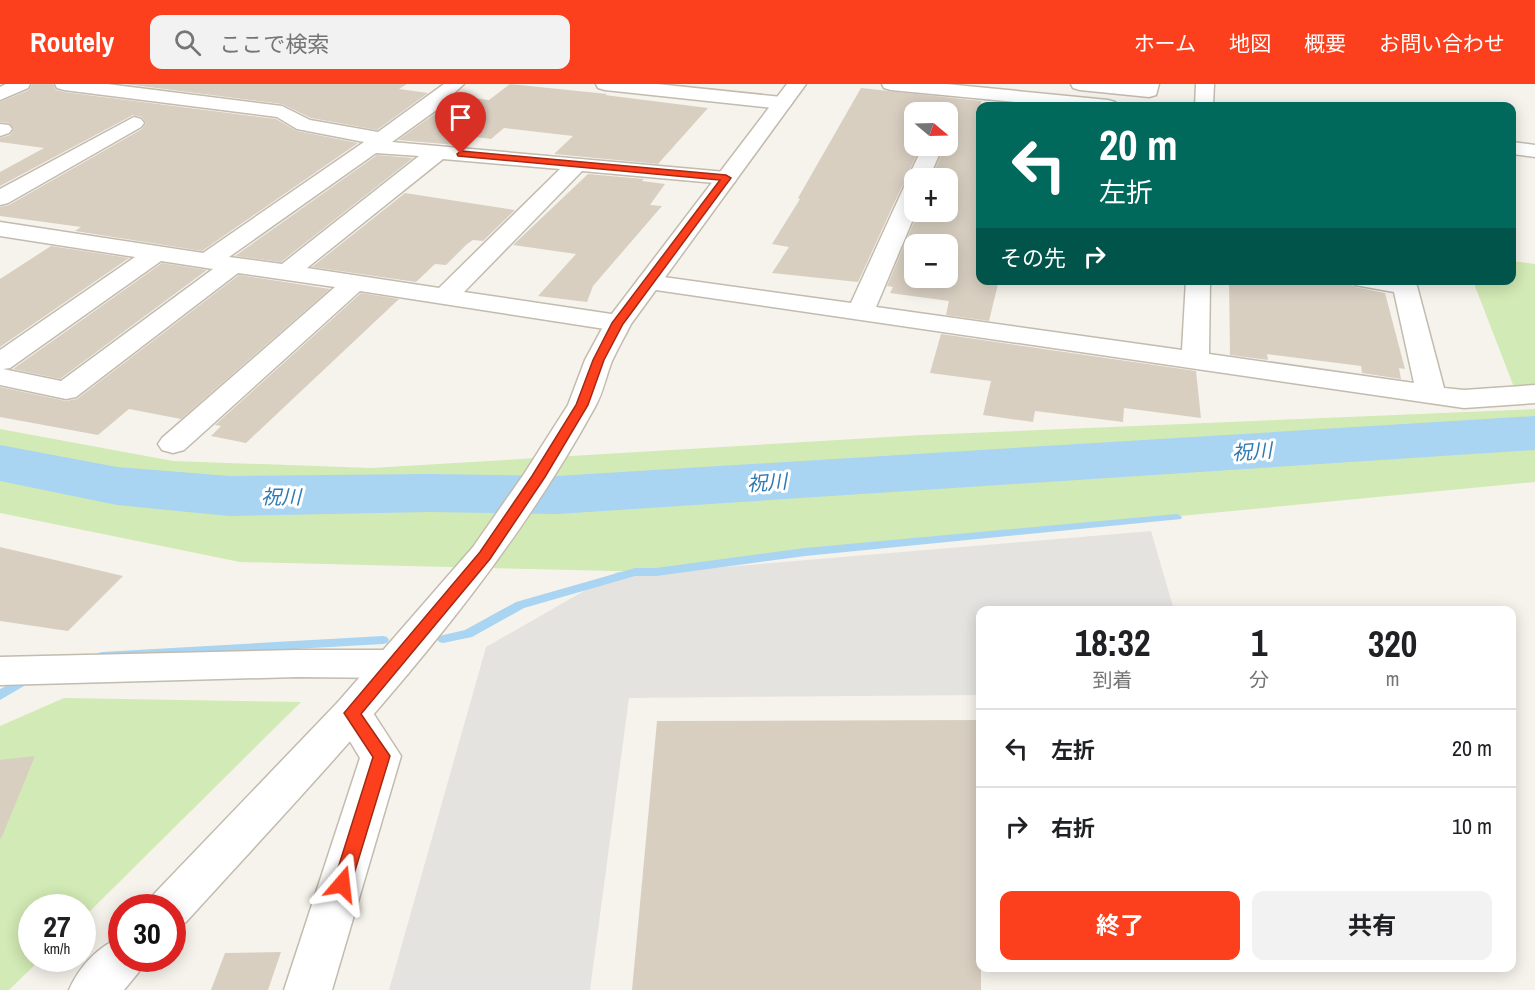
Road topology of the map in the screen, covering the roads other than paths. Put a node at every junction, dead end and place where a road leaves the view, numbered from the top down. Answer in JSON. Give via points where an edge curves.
{"nodes":[{"id":1,"x":21,"y":84,"type":"edge"},
{"id":2,"x":64,"y":84,"type":"edge"},
{"id":3,"x":455,"y":84,"type":"edge"},
{"id":4,"x":605,"y":84,"type":"edge"},
{"id":5,"x":891,"y":84,"type":"edge"},
{"id":6,"x":1080,"y":84,"type":"edge"},
{"id":7,"x":1150,"y":84,"type":"edge"},
{"id":8,"x":1205,"y":84,"type":"edge"},
{"id":9,"x":133,"y":88,"type":"edge"},
{"id":10,"x":946,"y":88,"type":"edge"},
{"id":11,"x":246,"y":89,"type":"dead end"},
{"id":12,"x":0,"y":94,"type":"edge"},
{"id":13,"x":789,"y":94,"type":"edge"},
{"id":14,"x":1038,"y":102,"type":"edge"},
{"id":15,"x":1204,"y":102,"type":"edge"},
{"id":16,"x":219,"y":104,"type":"junction"},
{"id":17,"x":134,"y":123,"type":"dead end"},
{"id":18,"x":377,"y":142,"type":"junction"},
{"id":19,"x":1516,"y":149,"type":"edge"},
{"id":20,"x":1535,"y":151,"type":"edge"},
{"id":21,"x":438,"y":152,"type":"junction"},
{"id":22,"x":578,"y":164,"type":"junction"},
{"id":23,"x":726,"y":178,"type":"junction"},
{"id":24,"x":0,"y":198,"type":"edge"},
{"id":25,"x":904,"y":213,"type":"edge"},
{"id":26,"x":0,"y":229,"type":"edge"},
{"id":27,"x":31,"y":234,"type":"junction"},
{"id":28,"x":0,"y":253,"type":"edge"},
{"id":29,"x":156,"y":253,"type":"junction"},
{"id":30,"x":207,"y":261,"type":"junction"},
{"id":31,"x":233,"y":265,"type":"junction"},
{"id":32,"x":286,"y":273,"type":"junction"},
{"id":33,"x":649,"y":282,"type":"junction"},
{"id":34,"x":355,"y":284,"type":"junction"},
{"id":35,"x":1198,"y":285,"type":"edge"},
{"id":36,"x":1398,"y":285,"type":"edge"},
{"id":37,"x":445,"y":297,"type":"junction"},
{"id":38,"x":860,"y":313,"type":"junction"},
{"id":39,"x":618,"y":323,"type":"junction"},
{"id":40,"x":1195,"y":361,"type":"junction"},
{"id":41,"x":0,"y":362,"type":"edge"},
{"id":42,"x":0,"y":377,"type":"edge"},
{"id":43,"x":1431,"y":394,"type":"junction"},
{"id":44,"x":1535,"y":394,"type":"edge"},
{"id":45,"x":173,"y":444,"type":"dead end"},
{"id":46,"x":395,"y":664,"type":"junction"},
{"id":47,"x":0,"y":671,"type":"edge"},
{"id":48,"x":352,"y":713,"type":"junction"},
{"id":49,"x":183,"y":894,"type":"edge"},
{"id":50,"x":109,"y":972,"type":"edge"},
{"id":51,"x":93,"y":990,"type":"edge"},
{"id":52,"x":308,"y":990,"type":"edge"}],
"edges":[{"from":1,"to":12,"type":"street"},
{"from":2,"to":9,"type":"street"},
{"from":3,"to":18,"type":"street"},
{"from":4,"to":13,"type":"street"},
{"from":5,"to":10,"type":"street"},
{"from":6,"to":7,"type":"street","via":[[1149,91]]},
{"from":8,"to":15,"type":"street"},
{"from":9,"to":16,"type":"street"},
{"from":10,"to":14,"type":"street"},
{"from":11,"to":16,"type":"street"},
{"from":13,"to":23,"type":"street"},
{"from":16,"to":18,"type":"street","via":[[282,112],[304,125]]},
{"from":17,"to":24,"type":"street"},
{"from":18,"to":21,"type":"street"},
{"from":18,"to":30,"type":"street"},
{"from":19,"to":20,"type":"street"},
{"from":21,"to":22,"type":"street"},
{"from":21,"to":32,"type":"street"},
{"from":22,"to":23,"type":"street"},
{"from":22,"to":37,"type":"street"},
{"from":23,"to":33,"type":"street"},
{"from":25,"to":38,"type":"street"},
{"from":26,"to":27,"type":"street"},
{"from":27,"to":28,"type":"street"},
{"from":27,"to":29,"type":"street"},
{"from":29,"to":30,"type":"street"},
{"from":29,"to":41,"type":"street"},
{"from":30,"to":31,"type":"street"},
{"from":31,"to":32,"type":"street"},
{"from":31,"to":42,"type":"street","via":[[66,391]]},
{"from":32,"to":34,"type":"street"},
{"from":33,"to":38,"type":"street"},
{"from":33,"to":39,"type":"street"},
{"from":34,"to":37,"type":"street"},
{"from":34,"to":45,"type":"street"},
{"from":35,"to":40,"type":"street"},
{"from":36,"to":43,"type":"street","via":[[1405,286]]},
{"from":37,"to":39,"type":"street"},
{"from":38,"to":40,"type":"street"},
{"from":39,"to":46,"type":"street","via":[[582,405],[538,477],[485,555]]},
{"from":40,"to":43,"type":"street"},
{"from":43,"to":44,"type":"street","via":[[1464,399]]},
{"from":46,"to":47,"type":"street"},
{"from":46,"to":48,"type":"street"},
{"from":48,"to":49,"type":"street"},
{"from":48,"to":52,"type":"street","via":[[381,756]]},
{"from":50,"to":51,"type":"street"}]}
